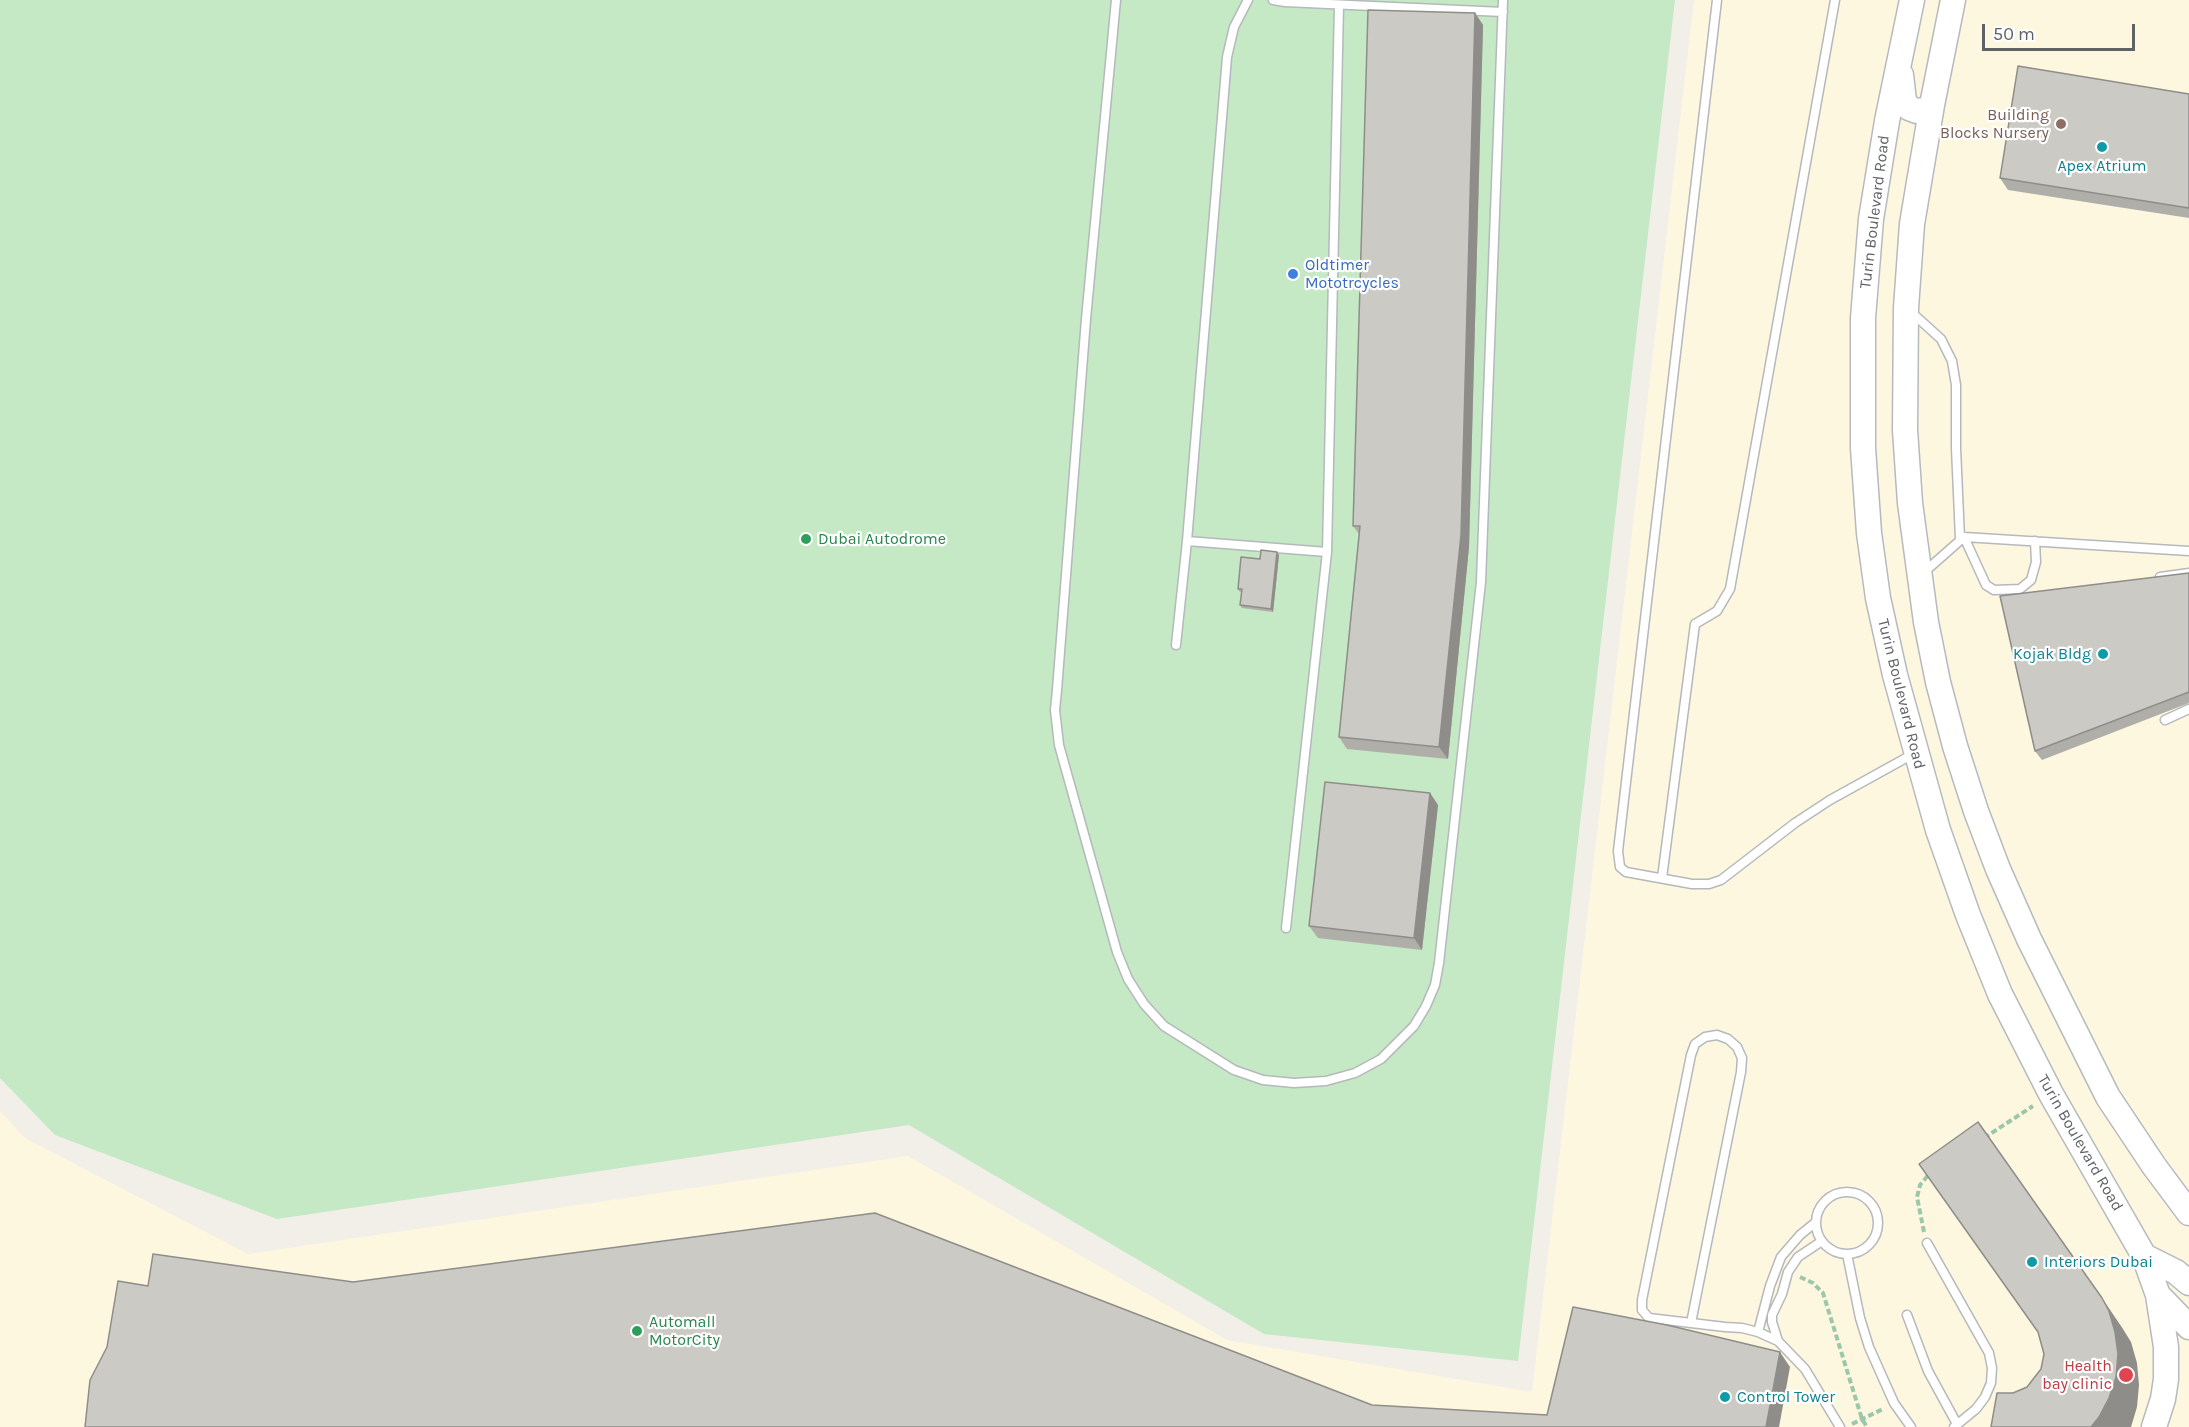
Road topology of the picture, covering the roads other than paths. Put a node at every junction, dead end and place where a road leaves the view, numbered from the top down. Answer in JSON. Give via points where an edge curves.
{"nodes":[{"id":1,"x":1116,"y":0,"type":"edge"},
{"id":2,"x":1248,"y":0,"type":"edge"},
{"id":3,"x":1273,"y":0,"type":"edge"},
{"id":4,"x":1503,"y":0,"type":"edge"},
{"id":5,"x":1717,"y":0,"type":"edge"},
{"id":6,"x":1835,"y":0,"type":"edge"},
{"id":7,"x":1912,"y":0,"type":"edge"},
{"id":8,"x":1953,"y":0,"type":"edge"},
{"id":9,"x":1377,"y":3,"type":"edge"},
{"id":10,"x":1339,"y":5,"type":"junction"},
{"id":11,"x":1503,"y":12,"type":"junction"},
{"id":12,"x":1900,"y":63,"type":"junction"},
{"id":13,"x":1932,"y":105,"type":"junction"},
{"id":14,"x":1906,"y":308,"type":"junction"},
{"id":15,"x":1962,"y":538,"type":"junction"},
{"id":16,"x":1187,"y":541,"type":"junction"},
{"id":17,"x":2036,"y":541,"type":"junction"},
{"id":18,"x":2189,"y":551,"type":"edge"},
{"id":19,"x":1327,"y":552,"type":"junction"},
{"id":20,"x":2189,"y":573,"type":"edge"},
{"id":21,"x":1920,"y":577,"type":"junction"},
{"id":22,"x":2146,"y":579,"type":"edge"},
{"id":23,"x":1176,"y":645,"type":"dead end"},
{"id":24,"x":2189,"y":709,"type":"edge"},
{"id":25,"x":2165,"y":720,"type":"dead end"},
{"id":26,"x":1915,"y":753,"type":"junction"},
{"id":27,"x":1662,"y":878,"type":"junction"},
{"id":28,"x":1286,"y":928,"type":"dead end"},
{"id":29,"x":2189,"y":1213,"type":"edge"},
{"id":30,"x":1816,"y":1222,"type":"junction"},
{"id":31,"x":1822,"y":1241,"type":"junction"},
{"id":32,"x":1927,"y":1243,"type":"road end"},
{"id":33,"x":1847,"y":1254,"type":"junction"},
{"id":34,"x":2144,"y":1256,"type":"junction"},
{"id":35,"x":2189,"y":1283,"type":"edge"},
{"id":36,"x":2158,"y":1295,"type":"junction"},
{"id":37,"x":1907,"y":1315,"type":"dead end"},
{"id":38,"x":1691,"y":1323,"type":"junction"},
{"id":39,"x":2189,"y":1327,"type":"edge"},
{"id":40,"x":1758,"y":1332,"type":"junction"},
{"id":41,"x":1778,"y":1341,"type":"junction"},
{"id":42,"x":1955,"y":1426,"type":"edge"},
{"id":43,"x":1839,"y":1427,"type":"edge"},
{"id":44,"x":1911,"y":1427,"type":"edge"},
{"id":45,"x":2154,"y":1427,"type":"edge"}],
"edges":[{"from":1,"to":11,"type":"lane","via":[[1056,700],[1059,745],[1117,952],[1144,1004],[1164,1026],[1234,1070],[1263,1080],[1294,1083],[1346,1076],[1381,1059],[1414,1026],[1435,985],[1440,963],[1481,582]]},
{"from":2,"to":16,"type":"lane","via":[[1234,27],[1227,57]]},
{"from":3,"to":10,"type":"lane"},
{"from":4,"to":11,"type":"lane"},
{"from":5,"to":27,"type":"lane","via":[[1618,851],[1620,867],[1626,872]]},
{"from":6,"to":27,"type":"lane","via":[[1730,589],[1717,611],[1695,624]]},
{"from":7,"to":12,"type":"main road","name":"Turin Boulevard Road"},
{"from":8,"to":13,"type":"main road"},
{"from":9,"to":10,"type":"lane"},
{"from":9,"to":11,"type":"lane"},
{"from":10,"to":19,"type":"lane"},
{"from":12,"to":13,"type":"main road","via":[[1902,93],[1909,108],[1925,110]]},
{"from":12,"to":26,"type":"main road","name":"Turin Boulevard Road","via":[[1870,229],[1863,318],[1862,438],[1878,598]]},
{"from":13,"to":14,"type":"main road","via":[[1912,224]]},
{"from":14,"to":15,"type":"lane","via":[[1941,339],[1952,361]]},
{"from":14,"to":21,"type":"main road","via":[[1905,430]]},
{"from":15,"to":17,"type":"lane"},
{"from":15,"to":17,"type":"lane","via":[[1986,585],[1994,590],[2020,589],[2031,580]]},
{"from":15,"to":21,"type":"lane"},
{"from":16,"to":19,"type":"lane"},
{"from":16,"to":23,"type":"lane"},
{"from":17,"to":18,"type":"lane"},
{"from":19,"to":28,"type":"lane"},
{"from":20,"to":22,"type":"lane"},
{"from":21,"to":29,"type":"main road","via":[[1930,642],[1952,735],[1998,869],[2108,1097]]},
{"from":24,"to":25,"type":"lane"},
{"from":26,"to":27,"type":"lane","via":[[1812,812],[1720,880],[1692,884]]},
{"from":26,"to":34,"type":"main road","name":"Turin Boulevard Road","via":[[1938,830],[2000,994],[2051,1094]]},
{"from":30,"to":31,"type":"lane"},
{"from":30,"to":33,"type":"lane","via":[[1827,1198],[1852,1191],[1865,1196],[1878,1218],[1877,1232],[1860,1252]]},
{"from":30,"to":40,"type":"lane","via":[[1781,1257]]},
{"from":31,"to":33,"type":"lane","via":[[1828,1248]]},
{"from":31,"to":41,"type":"lane","via":[[1798,1257],[1788,1272],[1772,1315]]},
{"from":32,"to":42,"type":"lane","via":[[1989,1353],[1992,1368],[1985,1397]]},
{"from":33,"to":44,"type":"lane","via":[[1869,1347],[1894,1403]]},
{"from":34,"to":35,"type":"main road"},
{"from":34,"to":36,"type":"main road","name":"Turin Boulevard Road"},
{"from":36,"to":39,"type":"main road","name":"Turin Boulevard Road"},
{"from":36,"to":45,"type":"main road","via":[[2166,1347],[2166,1379]]},
{"from":37,"to":42,"type":"lane"},
{"from":38,"to":38,"type":"lane","via":[[1649,1318],[1641,1305],[1691,1055],[1695,1044],[1717,1035],[1737,1047],[1742,1072]]},
{"from":38,"to":40,"type":"lane"},
{"from":40,"to":41,"type":"lane"},
{"from":41,"to":43,"type":"lane","via":[[1805,1369]]}]}
